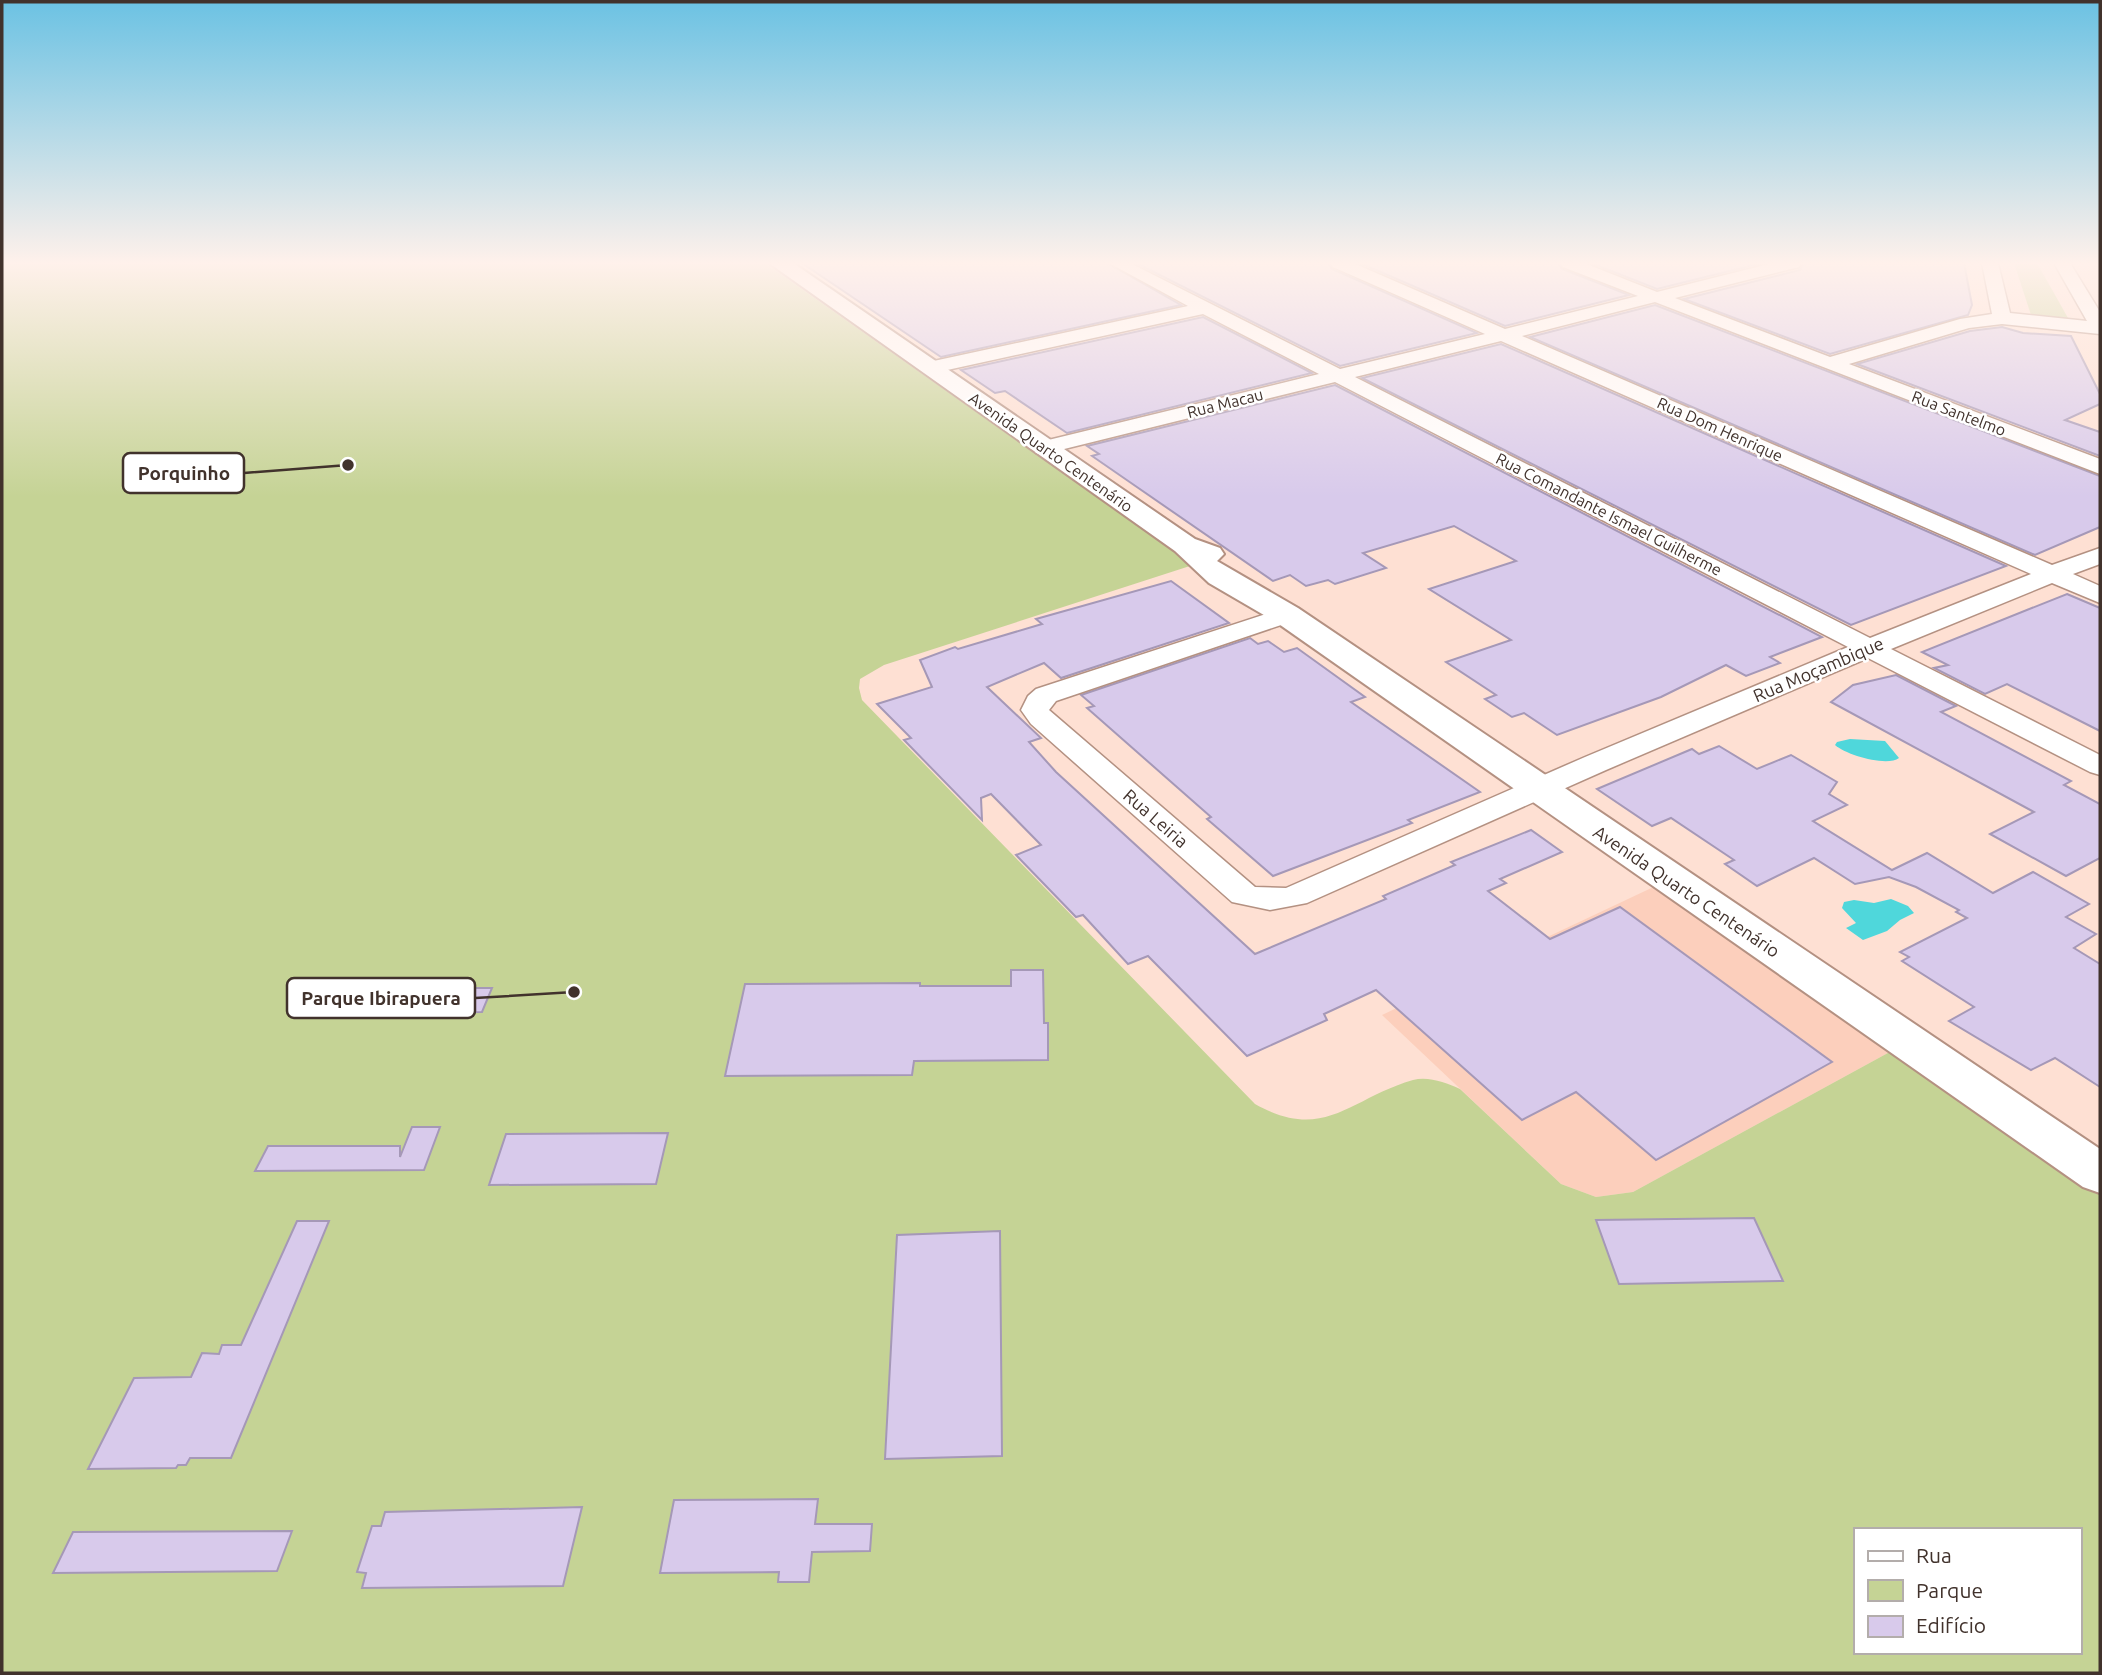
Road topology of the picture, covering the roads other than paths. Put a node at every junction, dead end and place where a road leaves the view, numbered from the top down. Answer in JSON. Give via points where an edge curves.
{"nodes":[{"id":1,"x":891,"y":341,"type":"edge"},
{"id":2,"x":1053,"y":341,"type":"edge"},
{"id":3,"x":1270,"y":341,"type":"edge"},
{"id":4,"x":1476,"y":341,"type":"edge"},
{"id":5,"x":1520,"y":341,"type":"edge"},
{"id":6,"x":1773,"y":341,"type":"edge"},
{"id":7,"x":1905,"y":341,"type":"edge"},
{"id":8,"x":1830,"y":363,"type":"junction"},
{"id":9,"x":929,"y":368,"type":"junction"},
{"id":10,"x":1338,"y":376,"type":"junction"},
{"id":11,"x":1044,"y":448,"type":"junction"},
{"id":12,"x":2100,"y":467,"type":"edge"},
{"id":13,"x":2100,"y":555,"type":"edge"},
{"id":14,"x":2051,"y":574,"type":"junction"},
{"id":15,"x":2100,"y":596,"type":"edge"},
{"id":16,"x":1280,"y":611,"type":"junction"},
{"id":17,"x":1869,"y":648,"type":"junction"},
{"id":18,"x":2100,"y":766,"type":"edge"},
{"id":19,"x":1537,"y":788,"type":"junction"},
{"id":20,"x":2100,"y":1174,"type":"edge"}],
"edges":[{"from":1,"to":9,"type":"street","name":"Avenida Quarto Centenário"},
{"from":2,"to":9,"type":"street"},
{"from":3,"to":10,"type":"street","name":"Rua Comandante Ismael Guilherme"},
{"from":4,"to":10,"type":"street","name":"Rua Macau"},
{"from":5,"to":14,"type":"street","name":"Rua Dom Henrique"},
{"from":6,"to":8,"type":"street","name":"Rua Santelmo"},
{"from":7,"to":8,"type":"street"},
{"from":8,"to":12,"type":"street","name":"Rua Santelmo"},
{"from":9,"to":11,"type":"street","name":"Avenida Quarto Centenário"},
{"from":10,"to":11,"type":"street","name":"Rua Macau"},
{"from":10,"to":17,"type":"street","name":"Rua Comandante Ismael Guilherme"},
{"from":11,"to":16,"type":"street","name":"Avenida Quarto Centenário","via":[[1185,545],[1195,559],[1240,591]]},
{"from":13,"to":14,"type":"street","name":"Rua Moçambique"},
{"from":14,"to":15,"type":"street","name":"Rua Dom Henrique"},
{"from":14,"to":17,"type":"street","name":"Rua Moçambique"},
{"from":16,"to":19,"type":"street","name":"Avenida Quarto Centenário"},
{"from":16,"to":19,"type":"street","name":"Rua Leiria","via":[[1046,695],[1035,710],[1244,895],[1263,900],[1295,896]]},
{"from":17,"to":18,"type":"street","name":"Rua Comandante Ismael Guilherme"},
{"from":17,"to":19,"type":"street","name":"Rua Moçambique"},
{"from":19,"to":20,"type":"street","name":"Avenida Quarto Centenário"}]}
